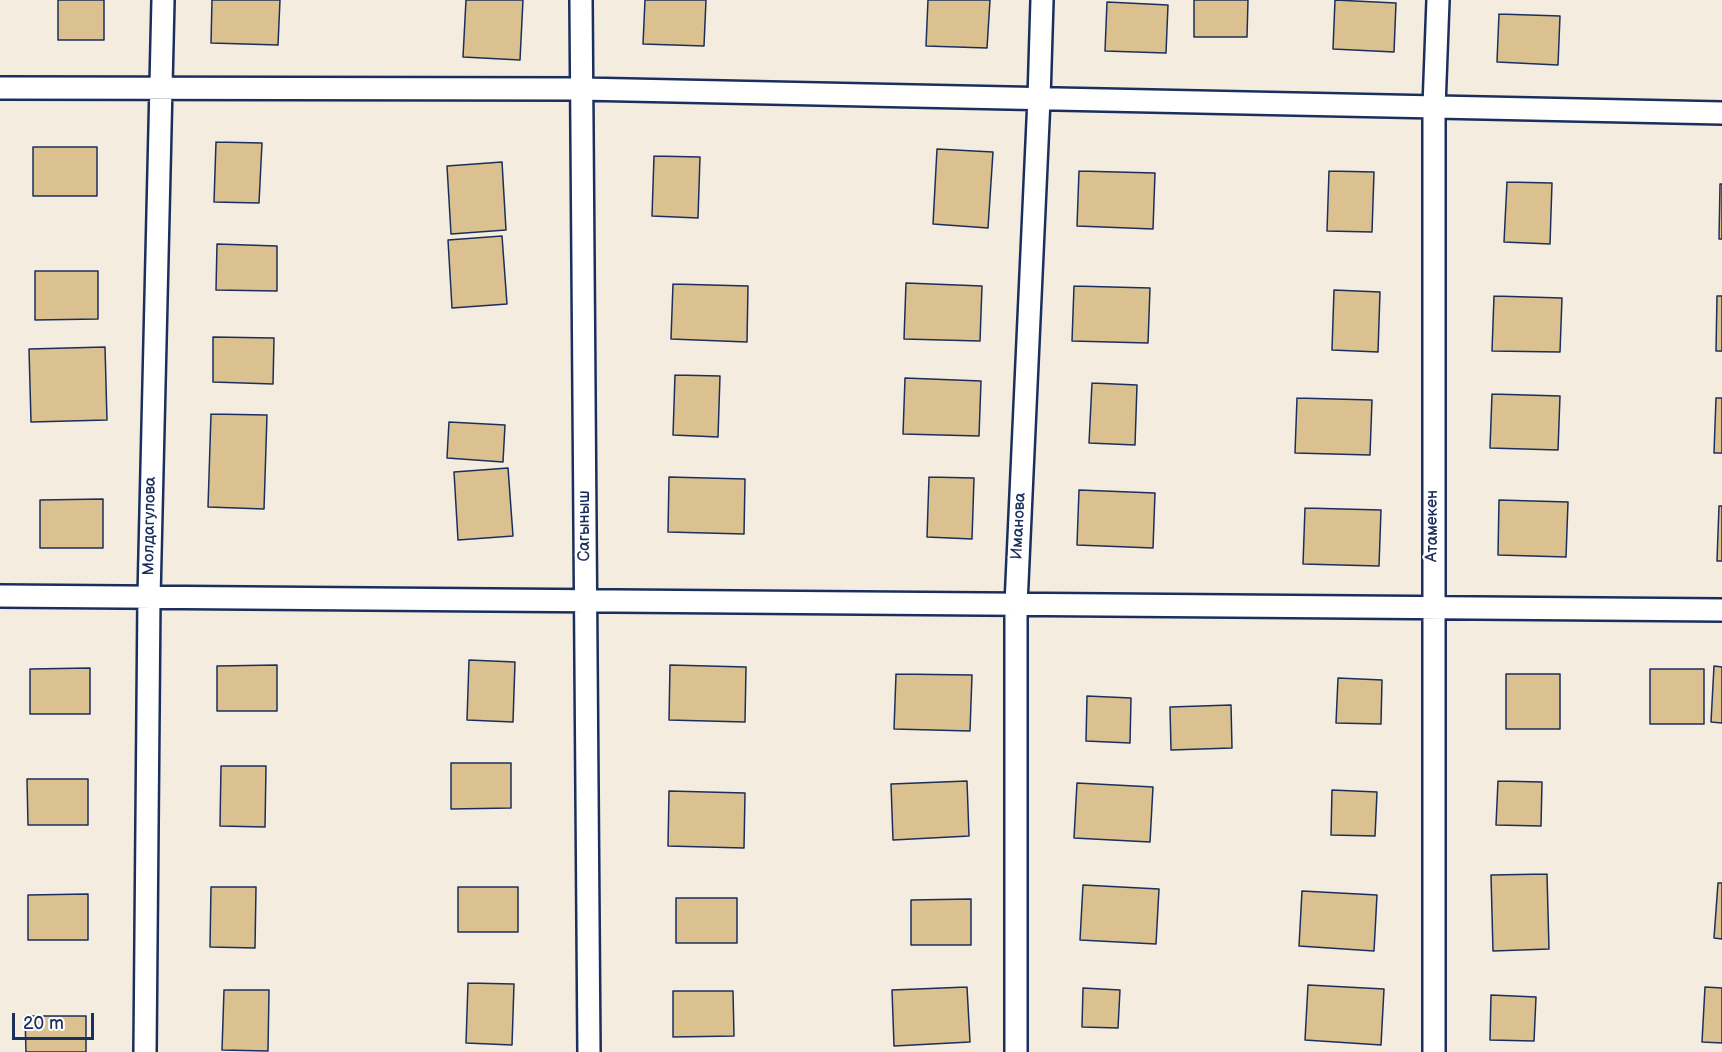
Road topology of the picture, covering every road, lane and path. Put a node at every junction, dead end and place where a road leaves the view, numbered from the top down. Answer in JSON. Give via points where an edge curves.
{"nodes":[{"id":1,"x":163,"y":0,"type":"edge"},
{"id":2,"x":580,"y":0,"type":"edge"},
{"id":3,"x":1042,"y":0,"type":"edge"},
{"id":4,"x":1438,"y":0,"type":"edge"},
{"id":5,"x":0,"y":88,"type":"edge"},
{"id":6,"x":159,"y":88,"type":"junction"},
{"id":7,"x":581,"y":89,"type":"junction"},
{"id":8,"x":1039,"y":99,"type":"junction"},
{"id":9,"x":1434,"y":107,"type":"junction"},
{"id":10,"x":1722,"y":114,"type":"edge"},
{"id":11,"x":0,"y":596,"type":"edge"},
{"id":12,"x":148,"y":597,"type":"junction"},
{"id":13,"x":585,"y":600,"type":"junction"},
{"id":14,"x":1016,"y":604,"type":"junction"},
{"id":15,"x":1433,"y":608,"type":"junction"},
{"id":16,"x":1722,"y":610,"type":"edge"},
{"id":17,"x":146,"y":1052,"type":"edge"},
{"id":18,"x":589,"y":1052,"type":"edge"},
{"id":19,"x":1016,"y":1052,"type":"edge"},
{"id":20,"x":1434,"y":1052,"type":"edge"}],
"edges":[{"from":1,"to":6,"type":"street","name":"Молдагулова"},
{"from":2,"to":7,"type":"street","name":"Сагыныш"},
{"from":3,"to":8,"type":"street","name":"Иманова"},
{"from":4,"to":9,"type":"street","name":"Атамекен"},
{"from":5,"to":6,"type":"street"},
{"from":6,"to":7,"type":"street"},
{"from":6,"to":12,"type":"street","name":"Молдагулова"},
{"from":7,"to":8,"type":"street"},
{"from":7,"to":13,"type":"street","name":"Сагыныш"},
{"from":8,"to":9,"type":"street"},
{"from":8,"to":14,"type":"street","name":"Иманова"},
{"from":9,"to":10,"type":"street"},
{"from":9,"to":15,"type":"street","name":"Атамекен"},
{"from":11,"to":12,"type":"street"},
{"from":12,"to":13,"type":"street"},
{"from":12,"to":17,"type":"street","name":"Молдагулова"},
{"from":13,"to":14,"type":"street"},
{"from":13,"to":18,"type":"street","name":"Сагыныш"},
{"from":14,"to":15,"type":"street"},
{"from":14,"to":19,"type":"street","name":"Иманова"},
{"from":15,"to":16,"type":"street"},
{"from":15,"to":20,"type":"street","name":"Атамекен"}]}
